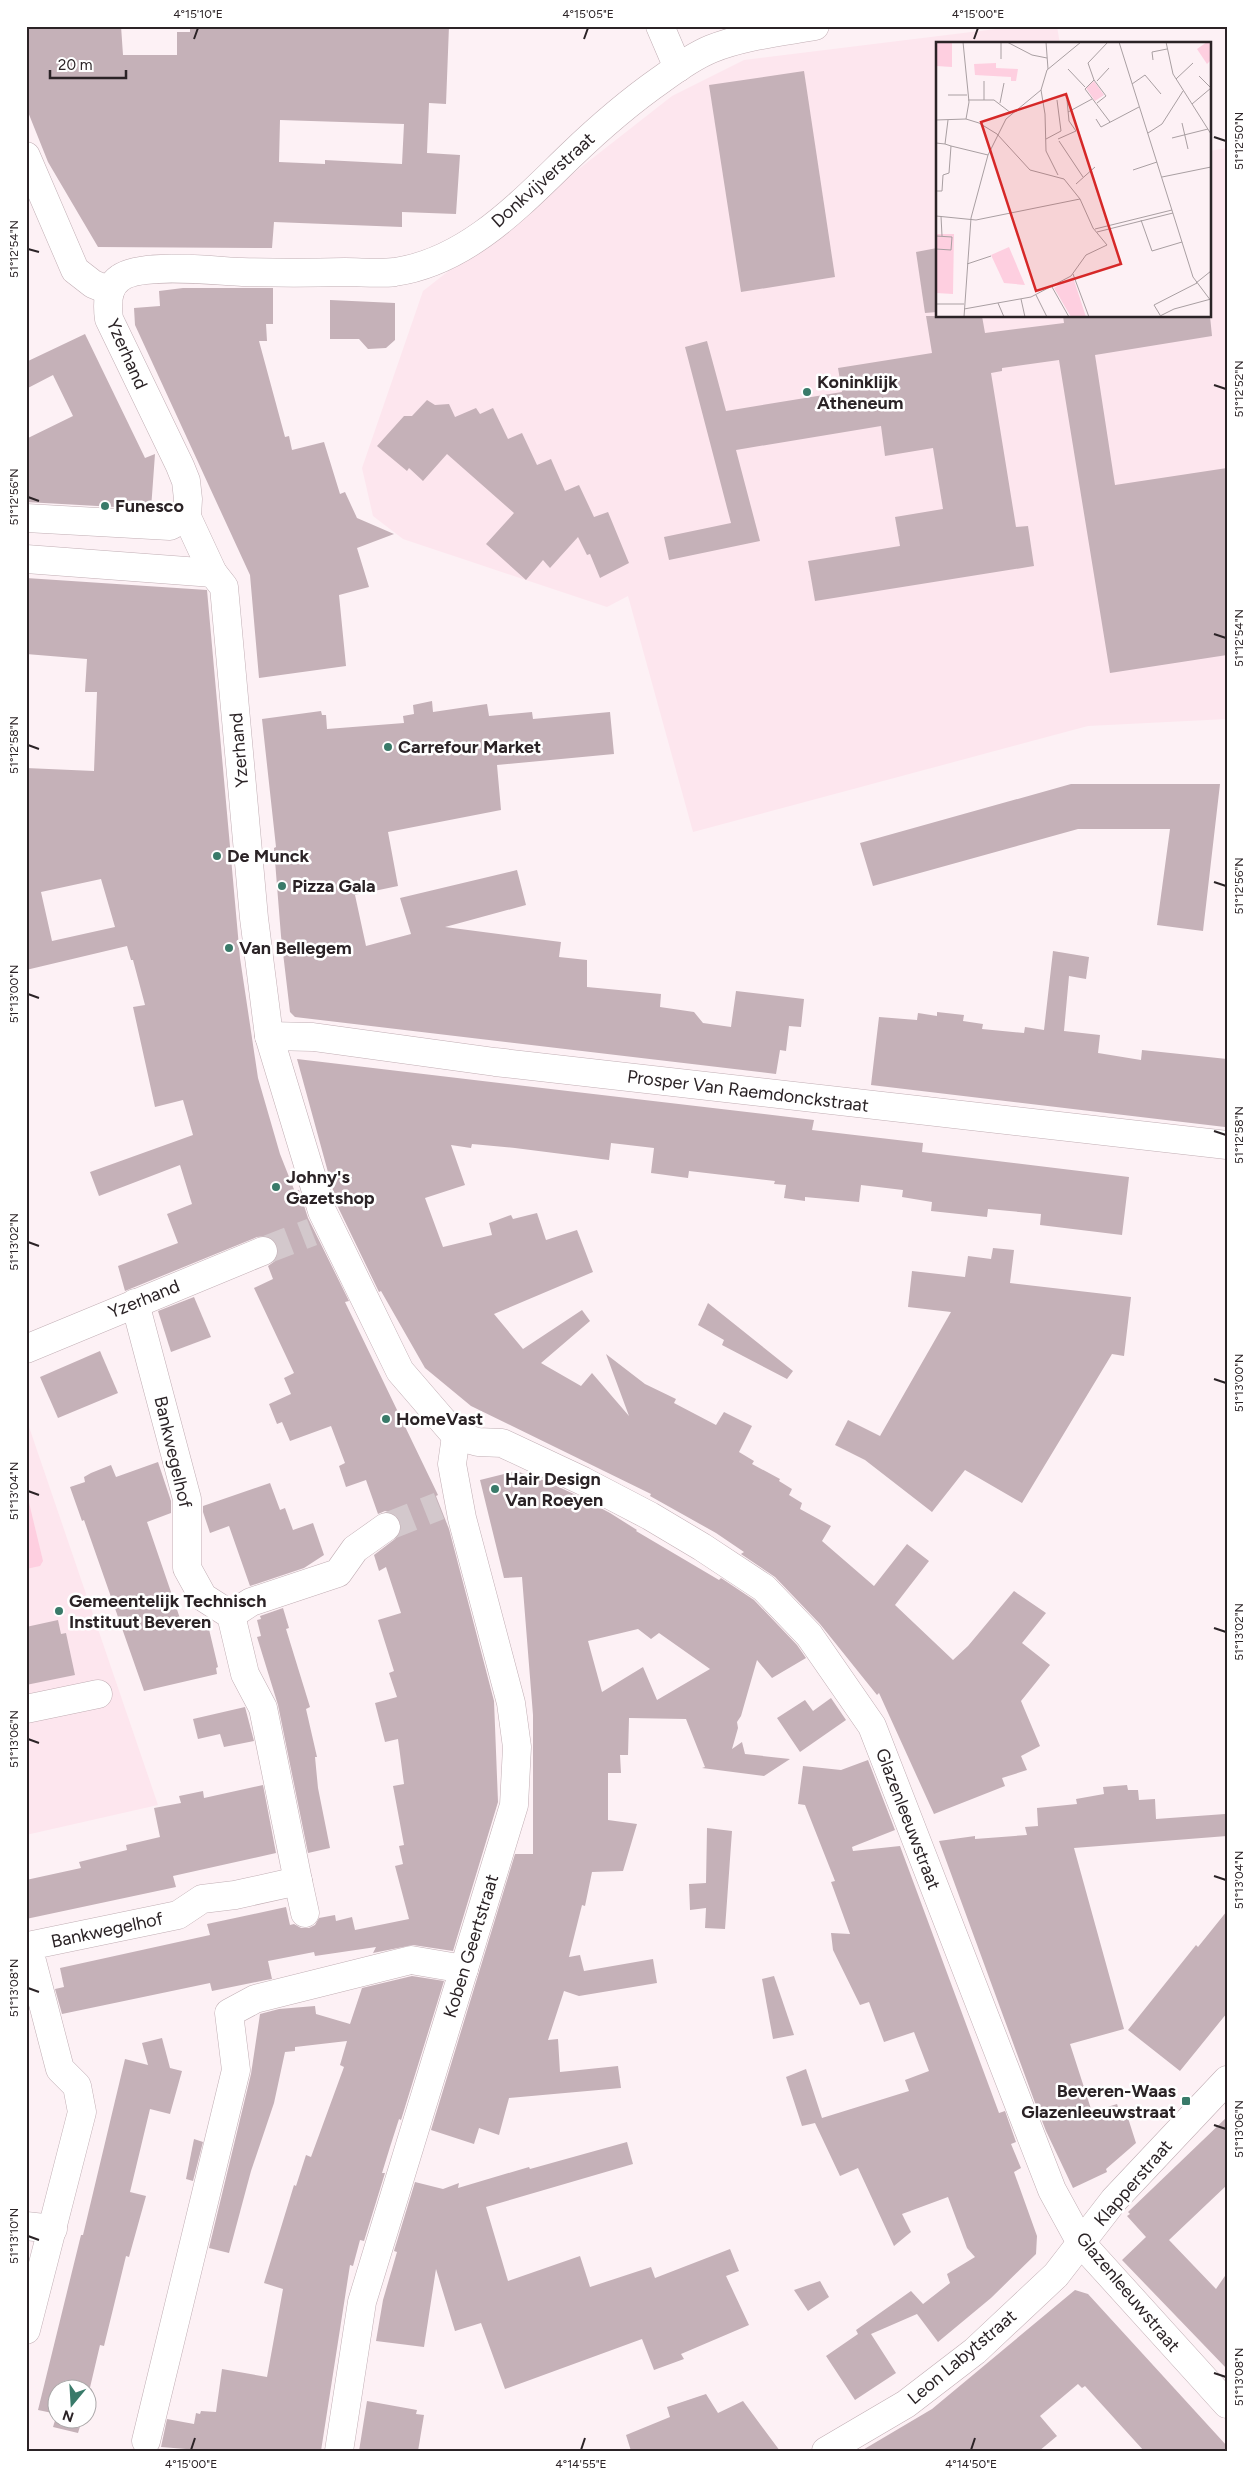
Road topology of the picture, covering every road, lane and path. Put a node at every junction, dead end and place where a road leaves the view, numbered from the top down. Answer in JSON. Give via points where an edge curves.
{"nodes":[{"id":1,"x":660,"y":26,"type":"edge"},
{"id":2,"x":816,"y":26,"type":"edge"},
{"id":3,"x":678,"y":68,"type":"junction"},
{"id":4,"x":26,"y":156,"type":"edge"},
{"id":5,"x":110,"y":292,"type":"junction"},
{"id":6,"x":187,"y":517,"type":"junction"},
{"id":7,"x":26,"y":518,"type":"edge"},
{"id":8,"x":117,"y":524,"type":"junction"},
{"id":9,"x":26,"y":559,"type":"edge"},
{"id":10,"x":120,"y":566,"type":"junction"},
{"id":11,"x":213,"y":573,"type":"junction"},
{"id":12,"x":269,"y":1036,"type":"junction"},
{"id":13,"x":1227,"y":1145,"type":"edge"},
{"id":14,"x":263,"y":1251,"type":"tunnel mouth"},
{"id":15,"x":135,"y":1303,"type":"junction"},
{"id":16,"x":26,"y":1349,"type":"edge"},
{"id":17,"x":456,"y":1436,"type":"junction"},
{"id":18,"x":386,"y":1526,"type":"tunnel mouth"},
{"id":19,"x":231,"y":1615,"type":"junction"},
{"id":20,"x":98,"y":1694,"type":"dead end"},
{"id":21,"x":26,"y":1709,"type":"edge"},
{"id":22,"x":298,"y":1881,"type":"junction"},
{"id":23,"x":305,"y":1914,"type":"dead end"},
{"id":24,"x":464,"y":1969,"type":"junction"},
{"id":25,"x":1227,"y":2080,"type":"edge"},
{"id":26,"x":26,"y":2226,"type":"edge"},
{"id":27,"x":53,"y":2229,"type":"junction"},
{"id":28,"x":1082,"y":2243,"type":"junction"},
{"id":29,"x":26,"y":2330,"type":"edge"},
{"id":30,"x":1227,"y":2404,"type":"edge"},
{"id":31,"x":146,"y":2440,"type":"dead end"},
{"id":32,"x":339,"y":2451,"type":"edge"},
{"id":33,"x":826,"y":2451,"type":"edge"}],
"edges":[{"from":1,"to":3,"type":"street"},
{"from":2,"to":3,"type":"street","name":"Donkvijverstraat","via":[[710,49]]},
{"from":3,"to":5,"type":"street","name":"Donkvijverstraat","via":[[633,100],[508,216],[465,246],[433,261],[395,272],[135,271],[120,278]]},
{"from":4,"to":5,"type":"street","via":[[75,270]]},
{"from":5,"to":6,"type":"street","name":"Yzerhand","via":[[107,305],[109,319],[186,481]]},
{"from":6,"to":8,"type":"street","via":[[170,526]]},
{"from":6,"to":11,"type":"street","name":"Yzerhand"},
{"from":7,"to":8,"type":"street"},
{"from":8,"to":10,"type":"street","via":[[131,545],[128,557]]},
{"from":9,"to":10,"type":"street"},
{"from":10,"to":11,"type":"street"},
{"from":11,"to":12,"type":"street","name":"Yzerhand","via":[[224,587],[254,918]]},
{"from":12,"to":13,"type":"street","name":"Prosper Van Raemdonckstraat","via":[[313,1037],[496,1062]]},
{"from":12,"to":17,"type":"street","name":"Yzerhand","via":[[321,1229],[400,1371]]},
{"from":14,"to":15,"type":"street","name":"Yzerhand"},
{"from":15,"to":16,"type":"street","name":"Yzerhand"},
{"from":15,"to":19,"type":"street","name":"Bankwegelhof","via":[[187,1499],[186,1568],[204,1597]]},
{"from":17,"to":24,"type":"street","name":"Koben Geertstraat","via":[[448,1502],[512,1703],[517,1747],[514,1805]]},
{"from":17,"to":28,"type":"street","name":"Glazenleeuwstraat","via":[[478,1442],[502,1443],[650,1516],[764,1588],[809,1635],[872,1726],[1052,2190]]},
{"from":18,"to":19,"type":"street","via":[[355,1549],[338,1573],[251,1602]]},
{"from":19,"to":22,"type":"street","via":[[245,1674],[263,1708]]},
{"from":20,"to":21,"type":"street"},
{"from":22,"to":23,"type":"street"},
{"from":22,"to":27,"type":"street","name":"Bankwegelhof","via":[[202,1899],[178,1915],[28,1946],[60,2069],[77,2086],[82,2112]]},
{"from":24,"to":31,"type":"street","via":[[410,1960],[255,1999],[229,2013],[236,2070]]},
{"from":24,"to":32,"type":"street","name":"Koben Geertstraat","via":[[362,2302]]},
{"from":25,"to":28,"type":"street","name":"Klapperstraat","via":[[1114,2200]]},
{"from":26,"to":27,"type":"street"},
{"from":27,"to":29,"type":"street","name":"Bankwegelhof"},
{"from":28,"to":30,"type":"street","name":"Glazenleeuwstraat"},
{"from":28,"to":33,"type":"street","name":"Leon Labytstraat","via":[[1056,2274],[975,2351],[906,2404]]}]}
